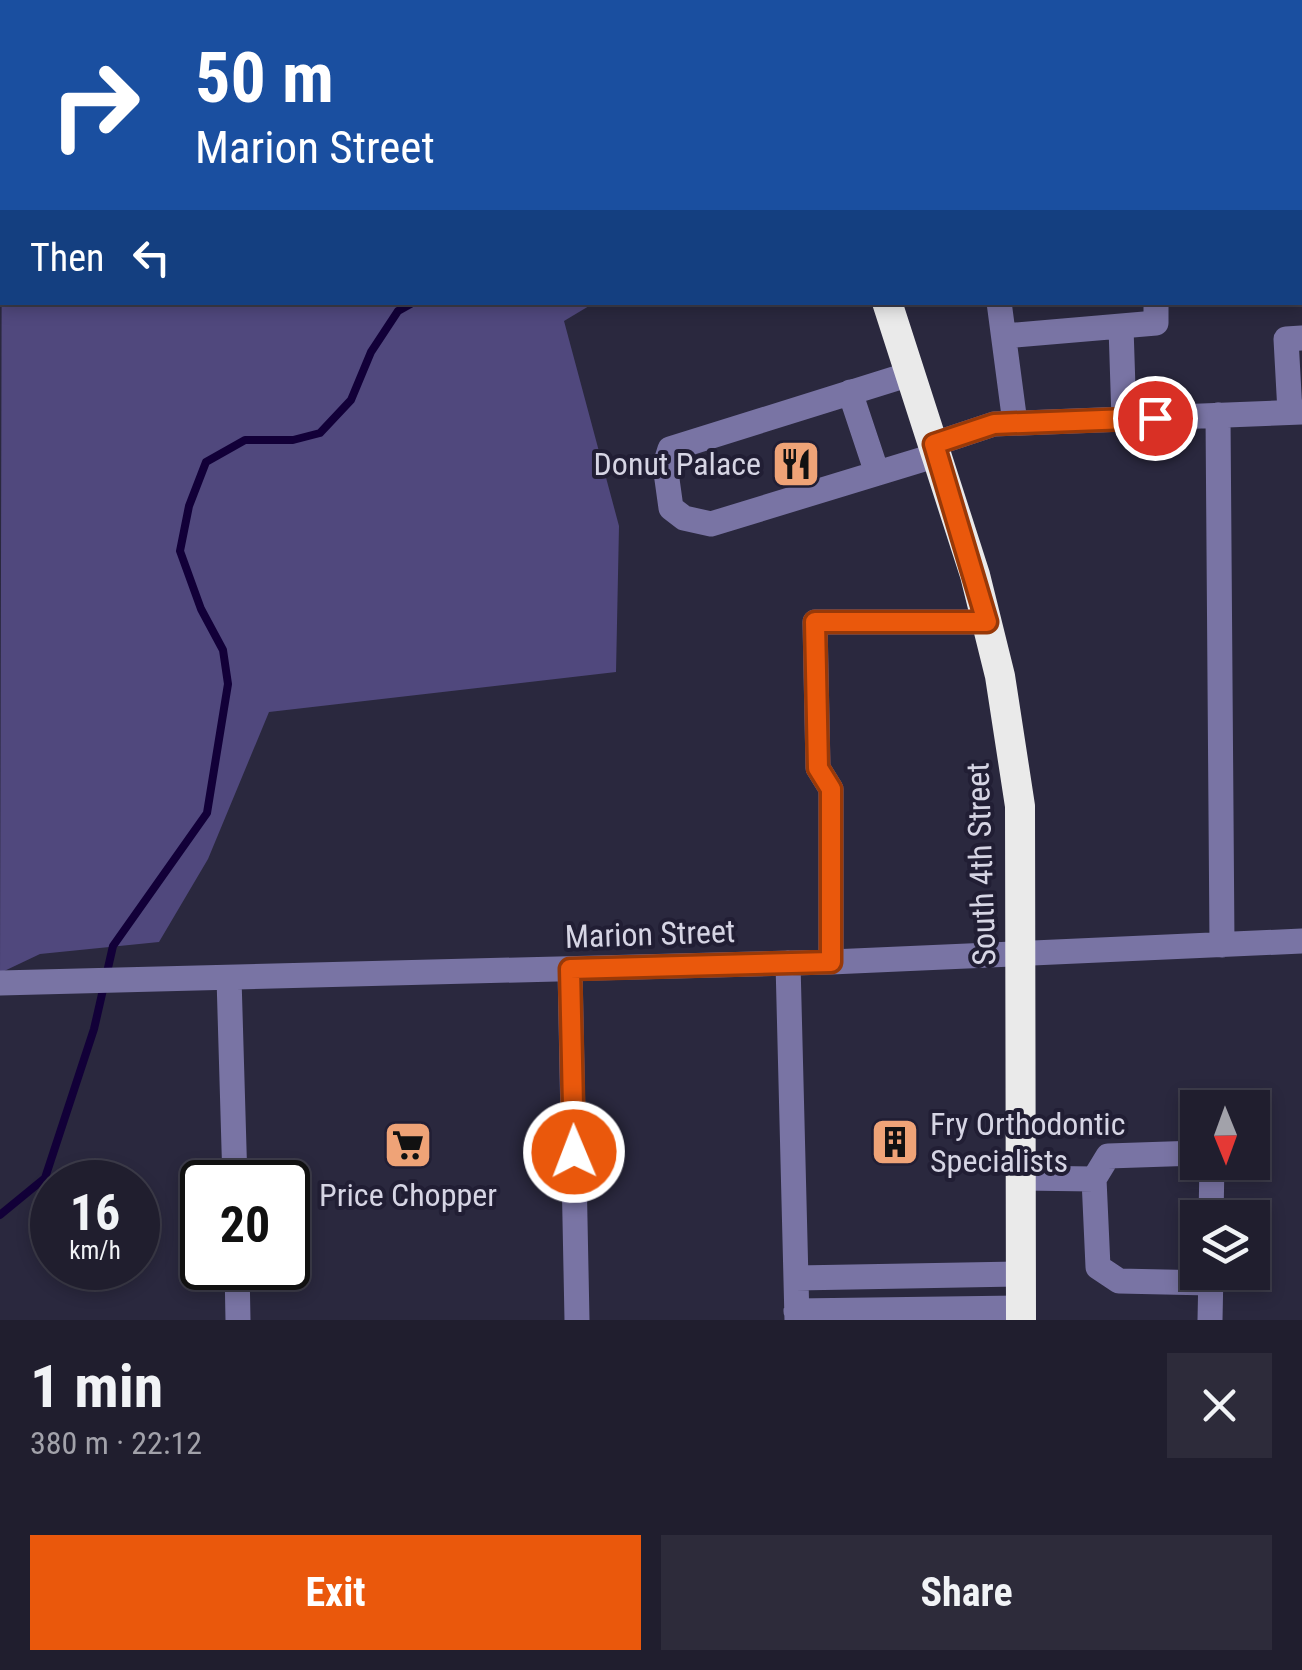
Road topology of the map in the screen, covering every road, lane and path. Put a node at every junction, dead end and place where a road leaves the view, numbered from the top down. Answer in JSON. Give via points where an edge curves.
{"nodes":[{"id":1,"x":888,"y":305,"type":"edge"},
{"id":2,"x":999,"y":305,"type":"edge"},
{"id":3,"x":1156,"y":305,"type":"edge"},
{"id":4,"x":1121,"y":326,"type":"junction"},
{"id":5,"x":1004,"y":336,"type":"junction"},
{"id":6,"x":1302,"y":338,"type":"edge"},
{"id":7,"x":910,"y":374,"type":"junction"},
{"id":8,"x":850,"y":392,"type":"junction"},
{"id":9,"x":1296,"y":412,"type":"edge"},
{"id":10,"x":1218,"y":416,"type":"junction"},
{"id":11,"x":1124,"y":419,"type":"junction"},
{"id":12,"x":1014,"y":423,"type":"junction"},
{"id":13,"x":936,"y":450,"type":"junction"},
{"id":14,"x":877,"y":473,"type":"junction"},
{"id":15,"x":987,"y":622,"type":"junction"},
{"id":16,"x":1302,"y":941,"type":"edge"},
{"id":17,"x":1222,"y":944,"type":"junction"},
{"id":18,"x":1021,"y":954,"type":"junction"},
{"id":19,"x":831,"y":962,"type":"junction"},
{"id":20,"x":788,"y":963,"type":"junction"},
{"id":21,"x":570,"y":969,"type":"junction"},
{"id":22,"x":229,"y":978,"type":"junction"},
{"id":23,"x":0,"y":983,"type":"edge"},
{"id":24,"x":1180,"y":1154,"type":"edge"},
{"id":25,"x":234,"y":1160,"type":"edge"},
{"id":26,"x":1021,"y":1178,"type":"junction"},
{"id":27,"x":1094,"y":1179,"type":"junction"},
{"id":28,"x":1021,"y":1274,"type":"junction"},
{"id":29,"x":796,"y":1278,"type":"junction"},
{"id":30,"x":1180,"y":1279,"type":"edge"},
{"id":31,"x":237,"y":1290,"type":"edge"},
{"id":32,"x":1210,"y":1290,"type":"edge"},
{"id":33,"x":1021,"y":1314,"type":"edge"},
{"id":34,"x":797,"y":1316,"type":"edge"},
{"id":35,"x":238,"y":1320,"type":"edge"},
{"id":36,"x":577,"y":1320,"type":"edge"},
{"id":37,"x":1210,"y":1320,"type":"edge"}],
"edges":[{"from":1,"to":7,"type":"highway","name":"South 4th Street"},
{"from":2,"to":5,"type":"street"},
{"from":3,"to":4,"type":"street","via":[[1156,323]]},
{"from":4,"to":5,"type":"street"},
{"from":4,"to":11,"type":"street"},
{"from":5,"to":12,"type":"street"},
{"from":6,"to":9,"type":"street","via":[[1286,339]]},
{"from":7,"to":8,"type":"street"},
{"from":7,"to":13,"type":"highway","name":"South 4th Street"},
{"from":8,"to":14,"type":"street"},
{"from":8,"to":14,"type":"street","via":[[670,450],[665,465],[671,508],[711,524]]},
{"from":9,"to":10,"type":"street"},
{"from":10,"to":11,"type":"street"},
{"from":10,"to":17,"type":"street"},
{"from":11,"to":12,"type":"street"},
{"from":12,"to":13,"type":"street","via":[[974,429]]},
{"from":13,"to":14,"type":"street"},
{"from":13,"to":15,"type":"highway","name":"South 4th Street"},
{"from":15,"to":18,"type":"highway","name":"South 4th Street","via":[[1020,806]]},
{"from":15,"to":19,"type":"street","via":[[815,622],[818,768],[831,789]]},
{"from":16,"to":17,"type":"street","name":"Marion Street"},
{"from":17,"to":18,"type":"street","name":"Marion Street"},
{"from":18,"to":19,"type":"street","name":"Marion Street"},
{"from":18,"to":26,"type":"highway","name":"South 4th Street"},
{"from":19,"to":20,"type":"street","name":"Marion Street"},
{"from":20,"to":21,"type":"street","name":"Marion Street"},
{"from":20,"to":29,"type":"street"},
{"from":21,"to":22,"type":"street","name":"Marion Street"},
{"from":21,"to":36,"type":"street"},
{"from":22,"to":23,"type":"street","name":"Marion Street"},
{"from":22,"to":25,"type":"street"},
{"from":24,"to":27,"type":"street","via":[[1108,1156]]},
{"from":26,"to":27,"type":"street"},
{"from":26,"to":28,"type":"highway","name":"South 4th Street"},
{"from":27,"to":30,"type":"street","via":[[1098,1267],[1119,1282]]},
{"from":28,"to":29,"type":"street"},
{"from":28,"to":33,"type":"highway","name":"South 4th Street"},
{"from":29,"to":34,"type":"street"},
{"from":31,"to":35,"type":"street"},
{"from":32,"to":37,"type":"street"},
{"from":33,"to":34,"type":"street"}]}
